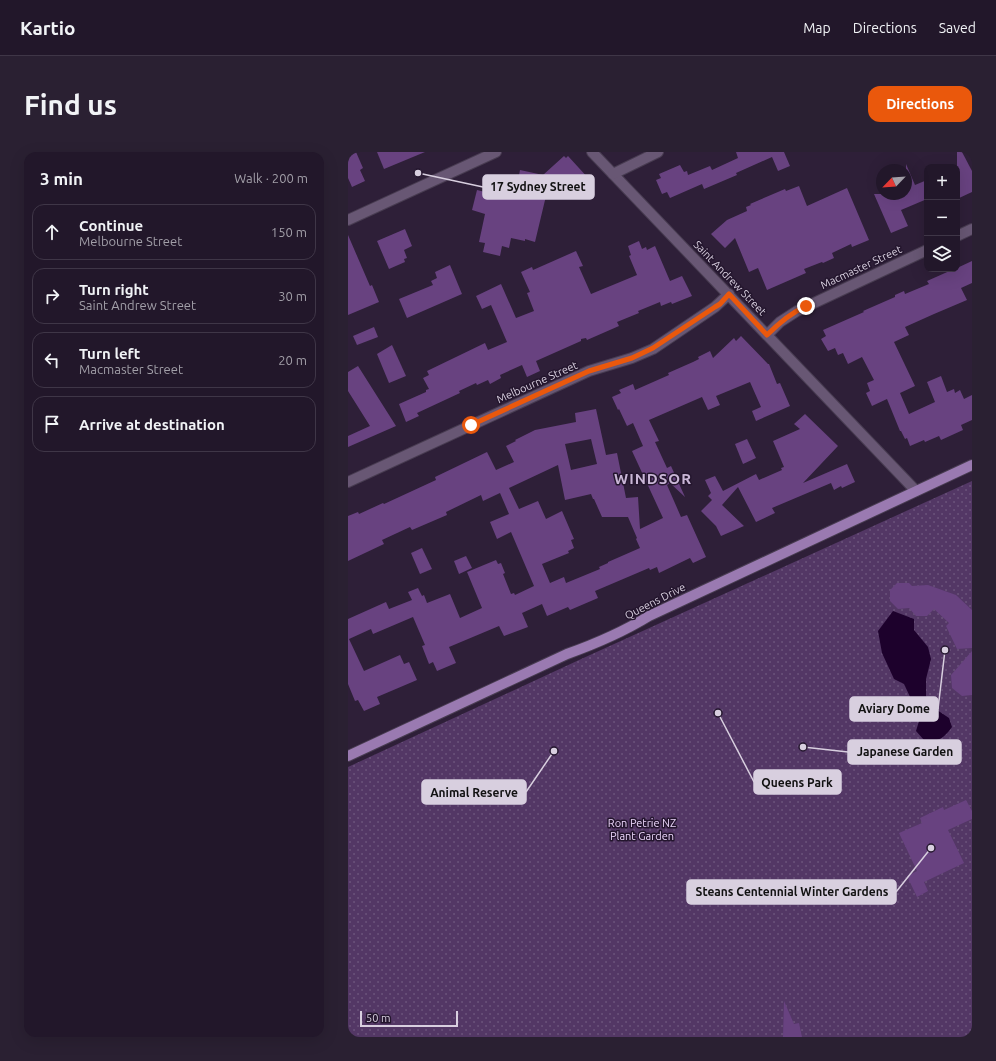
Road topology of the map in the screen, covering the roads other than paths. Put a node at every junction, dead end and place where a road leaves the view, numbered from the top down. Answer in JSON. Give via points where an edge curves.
{"nodes":[{"id":1,"x":496,"y":152,"type":"edge"},
{"id":2,"x":592,"y":152,"type":"edge"},
{"id":3,"x":658,"y":152,"type":"edge"},
{"id":4,"x":613,"y":174,"type":"junction"},
{"id":5,"x":348,"y":220,"type":"edge"},
{"id":6,"x":972,"y":229,"type":"edge"},
{"id":7,"x":960,"y":235,"type":"edge"},
{"id":8,"x":924,"y":251,"type":"edge"},
{"id":9,"x":729,"y":294,"type":"junction"},
{"id":10,"x":767,"y":335,"type":"junction"},
{"id":11,"x":972,"y":465,"type":"edge"},
{"id":12,"x":348,"y":482,"type":"edge"},
{"id":13,"x":916,"y":491,"type":"junction"},
{"id":14,"x":348,"y":756,"type":"edge"}],
"edges":[{"from":1,"to":5,"type":"street"},
{"from":2,"to":4,"type":"street","name":"Saint Andrew Street"},
{"from":3,"to":4,"type":"street"},
{"from":4,"to":9,"type":"street","name":"Saint Andrew Street"},
{"from":6,"to":7,"type":"street"},
{"from":8,"to":10,"type":"street","name":"Macmaster Street","via":[[797,311],[780,322]]},
{"from":9,"to":10,"type":"street","name":"Saint Andrew Street"},
{"from":9,"to":12,"type":"street","name":"Melbourne Street","via":[[720,304],[644,354],[582,374]]},
{"from":10,"to":13,"type":"street","name":"Saint Andrew Street"},
{"from":11,"to":13,"type":"main road","name":"Queens Drive"},
{"from":13,"to":14,"type":"main road","name":"Queens Drive","via":[[649,616],[632,627],[567,654]]}]}
